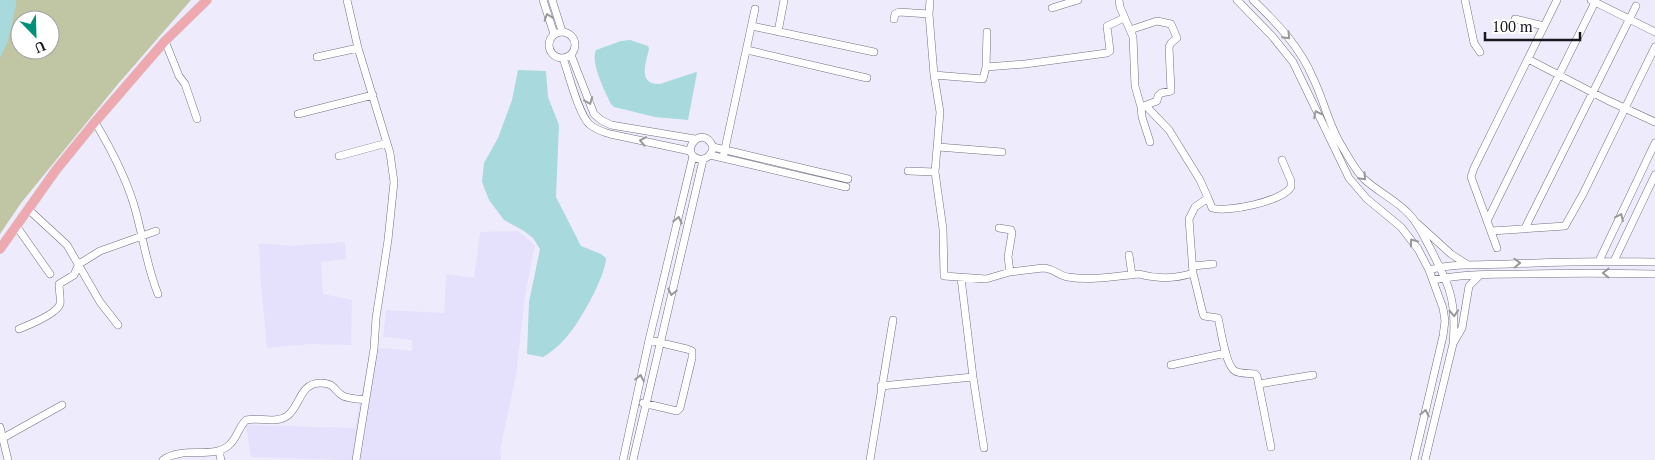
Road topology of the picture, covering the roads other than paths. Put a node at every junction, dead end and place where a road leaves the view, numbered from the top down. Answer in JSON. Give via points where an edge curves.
{"nodes":[{"id":1,"x":207,"y":0,"type":"edge"},
{"id":2,"x":346,"y":0,"type":"edge"},
{"id":3,"x":543,"y":0,"type":"edge"},
{"id":4,"x":552,"y":0,"type":"edge"},
{"id":5,"x":784,"y":0,"type":"edge"},
{"id":6,"x":930,"y":0,"type":"edge"},
{"id":7,"x":1078,"y":0,"type":"edge"},
{"id":8,"x":1119,"y":0,"type":"edge"},
{"id":9,"x":1237,"y":0,"type":"edge"},
{"id":10,"x":1253,"y":0,"type":"edge"},
{"id":11,"x":1465,"y":0,"type":"edge"},
{"id":12,"x":1557,"y":0,"type":"edge"},
{"id":13,"x":1593,"y":1,"type":"edge"},
{"id":14,"x":1636,"y":6,"type":"dead end"},
{"id":15,"x":1052,"y":8,"type":"dead end"},
{"id":16,"x":756,"y":9,"type":"dead end"},
{"id":17,"x":929,"y":14,"type":"junction"},
{"id":18,"x":1124,"y":18,"type":"junction"},
{"id":19,"x":894,"y":19,"type":"dead end"},
{"id":20,"x":1629,"y":19,"type":"junction"},
{"id":21,"x":1516,"y":20,"type":"dead end"},
{"id":22,"x":752,"y":26,"type":"junction"},
{"id":23,"x":1544,"y":26,"type":"junction"},
{"id":24,"x":1130,"y":30,"type":"junction"},
{"id":25,"x":562,"y":31,"type":"junction"},
{"id":26,"x":778,"y":32,"type":"junction"},
{"id":27,"x":987,"y":32,"type":"dead end"},
{"id":28,"x":1655,"y":32,"type":"edge"},
{"id":29,"x":554,"y":34,"type":"junction"},
{"id":30,"x":166,"y":41,"type":"junction"},
{"id":31,"x":1655,"y":47,"type":"edge"},
{"id":32,"x":358,"y":48,"type":"junction"},
{"id":33,"x":747,"y":50,"type":"junction"},
{"id":34,"x":874,"y":52,"type":"dead end"},
{"id":35,"x":1480,"y":52,"type":"dead end"},
{"id":36,"x":571,"y":55,"type":"junction"},
{"id":37,"x":317,"y":57,"type":"dead end"},
{"id":38,"x":563,"y":58,"type":"junction"},
{"id":39,"x":1528,"y":59,"type":"junction"},
{"id":40,"x":986,"y":67,"type":"junction"},
{"id":41,"x":1558,"y":74,"type":"junction"},
{"id":42,"x":934,"y":75,"type":"junction"},
{"id":43,"x":867,"y":78,"type":"dead end"},
{"id":44,"x":1593,"y":92,"type":"junction"},
{"id":45,"x":373,"y":95,"type":"junction"},
{"id":46,"x":1143,"y":106,"type":"junction"},
{"id":47,"x":1625,"y":108,"type":"junction"},
{"id":48,"x":298,"y":114,"type":"dead end"},
{"id":49,"x":197,"y":119,"type":"dead end"},
{"id":50,"x":95,"y":122,"type":"junction"},
{"id":51,"x":1655,"y":122,"type":"edge"},
{"id":52,"x":695,"y":140,"type":"junction"},
{"id":53,"x":1150,"y":142,"type":"dead end"},
{"id":54,"x":1655,"y":143,"type":"edge"},
{"id":55,"x":387,"y":144,"type":"junction"},
{"id":56,"x":713,"y":147,"type":"junction"},
{"id":57,"x":938,"y":147,"type":"junction"},
{"id":58,"x":725,"y":150,"type":"junction"},
{"id":59,"x":1002,"y":152,"type":"dead end"},
{"id":60,"x":692,"y":153,"type":"junction"},
{"id":61,"x":338,"y":156,"type":"dead end"},
{"id":62,"x":707,"y":157,"type":"junction"},
{"id":63,"x":723,"y":158,"type":"junction"},
{"id":64,"x":1282,"y":160,"type":"dead end"},
{"id":65,"x":908,"y":171,"type":"dead end"},
{"id":66,"x":936,"y":172,"type":"junction"},
{"id":67,"x":1655,"y":175,"type":"edge"},
{"id":68,"x":848,"y":179,"type":"dead end"},
{"id":69,"x":846,"y":187,"type":"dead end"},
{"id":70,"x":1208,"y":198,"type":"junction"},
{"id":71,"x":28,"y":209,"type":"junction"},
{"id":72,"x":1487,"y":221,"type":"junction"},
{"id":73,"x":1416,"y":222,"type":"junction"},
{"id":74,"x":17,"y":227,"type":"junction"},
{"id":75,"x":999,"y":228,"type":"dead end"},
{"id":76,"x":1524,"y":228,"type":"junction"},
{"id":77,"x":156,"y":231,"type":"dead end"},
{"id":78,"x":1491,"y":231,"type":"junction"},
{"id":79,"x":142,"y":235,"type":"junction"},
{"id":80,"x":1497,"y":248,"type":"dead end"},
{"id":81,"x":0,"y":249,"type":"edge"},
{"id":82,"x":1130,"y":255,"type":"dead end"},
{"id":83,"x":1599,"y":261,"type":"junction"},
{"id":84,"x":1614,"y":261,"type":"junction"},
{"id":85,"x":1655,"y":262,"type":"edge"},
{"id":86,"x":79,"y":264,"type":"junction"},
{"id":87,"x":1212,"y":264,"type":"dead end"},
{"id":88,"x":1468,"y":265,"type":"junction"},
{"id":89,"x":1440,"y":267,"type":"junction"},
{"id":90,"x":1193,"y":270,"type":"junction"},
{"id":91,"x":1429,"y":270,"type":"junction"},
{"id":92,"x":1010,"y":272,"type":"junction"},
{"id":93,"x":50,"y":274,"type":"dead end"},
{"id":94,"x":1132,"y":274,"type":"junction"},
{"id":95,"x":1655,"y":274,"type":"edge"},
{"id":96,"x":1480,"y":275,"type":"junction"},
{"id":97,"x":1445,"y":277,"type":"junction"},
{"id":98,"x":961,"y":278,"type":"junction"},
{"id":99,"x":1433,"y":280,"type":"junction"},
{"id":100,"x":158,"y":294,"type":"dead end"},
{"id":101,"x":893,"y":320,"type":"dead end"},
{"id":102,"x":118,"y":325,"type":"dead end"},
{"id":103,"x":19,"y":328,"type":"dead end"},
{"id":104,"x":649,"y":340,"type":"junction"},
{"id":105,"x":660,"y":343,"type":"junction"},
{"id":106,"x":1453,"y":344,"type":"junction"},
{"id":107,"x":1226,"y":353,"type":"junction"},
{"id":108,"x":1171,"y":366,"type":"dead end"},
{"id":109,"x":1313,"y":374,"type":"dead end"},
{"id":110,"x":973,"y":378,"type":"junction"},
{"id":111,"x":1259,"y":384,"type":"junction"},
{"id":112,"x":881,"y":386,"type":"junction"},
{"id":113,"x":366,"y":400,"type":"junction"},
{"id":114,"x":635,"y":401,"type":"junction"},
{"id":115,"x":645,"y":404,"type":"junction"},
{"id":116,"x":62,"y":405,"type":"dead end"},
{"id":117,"x":0,"y":426,"type":"edge"},
{"id":118,"x":3,"y":438,"type":"junction"},
{"id":119,"x":1271,"y":446,"type":"dead end"},
{"id":120,"x":984,"y":448,"type":"dead end"},
{"id":121,"x":219,"y":451,"type":"junction"},
{"id":122,"x":8,"y":460,"type":"edge"},
{"id":123,"x":162,"y":460,"type":"edge"},
{"id":124,"x":221,"y":460,"type":"edge"},
{"id":125,"x":356,"y":460,"type":"edge"},
{"id":126,"x":623,"y":460,"type":"edge"},
{"id":127,"x":633,"y":460,"type":"edge"},
{"id":128,"x":870,"y":460,"type":"edge"},
{"id":129,"x":1414,"y":460,"type":"edge"},
{"id":130,"x":1425,"y":460,"type":"edge"}],
"edges":[{"from":1,"to":30,"type":"main road"},
{"from":2,"to":32,"type":"street"},
{"from":29,"to":3,"type":"street","one_way":true},
{"from":4,"to":25,"type":"street"},
{"from":5,"to":26,"type":"street"},
{"from":6,"to":17,"type":"street"},
{"from":7,"to":15,"type":"street"},
{"from":8,"to":18,"type":"street"},
{"from":91,"to":9,"type":"street","one_way":true,"via":[[1402,227],[1367,199],[1349,178],[1292,62]]},
{"from":10,"to":73,"type":"street","one_way":true,"via":[[1294,44],[1314,78],[1339,143],[1358,173]]},
{"from":11,"to":35,"type":"street","via":[[1474,43]]},
{"from":12,"to":23,"type":"street"},
{"from":13,"to":20,"type":"street"},
{"from":13,"to":41,"type":"street"},
{"from":14,"to":20,"type":"street"},
{"from":16,"to":22,"type":"street"},
{"from":17,"to":19,"type":"street","via":[[898,12]]},
{"from":17,"to":42,"type":"street"},
{"from":18,"to":24,"type":"street"},
{"from":18,"to":40,"type":"street","via":[[1107,26],[1109,52]]},
{"from":20,"to":28,"type":"street"},
{"from":20,"to":44,"type":"street"},
{"from":21,"to":23,"type":"street"},
{"from":22,"to":26,"type":"street"},
{"from":22,"to":33,"type":"street"},
{"from":23,"to":39,"type":"street"},
{"from":24,"to":46,"type":"street","via":[[1135,86]]},
{"from":24,"to":46,"type":"street","via":[[1157,22],[1171,24],[1177,38],[1170,47],[1171,91],[1161,93],[1157,102]]},
{"from":25,"to":29,"type":"street"},
{"from":25,"to":36,"type":"street","via":[[574,37],[575,50]]},
{"from":26,"to":34,"type":"street"},
{"from":27,"to":40,"type":"street"},
{"from":29,"to":38,"type":"street","via":[[549,41],[549,50]]},
{"from":30,"to":49,"type":"street"},
{"from":30,"to":50,"type":"main road"},
{"from":31,"to":47,"type":"street"},
{"from":32,"to":37,"type":"street"},
{"from":32,"to":45,"type":"street"},
{"from":33,"to":43,"type":"street"},
{"from":33,"to":58,"type":"street"},
{"from":36,"to":38,"type":"street"},
{"from":36,"to":52,"type":"street","one_way":true,"via":[[594,114],[601,120],[611,125]]},
{"from":60,"to":38,"type":"street","one_way":true,"via":[[598,130],[584,116]]},
{"from":39,"to":41,"type":"street"},
{"from":39,"to":72,"type":"street","via":[[1471,177]]},
{"from":40,"to":42,"type":"street","via":[[982,79]]},
{"from":41,"to":44,"type":"street"},
{"from":41,"to":72,"type":"street"},
{"from":42,"to":57,"type":"street","via":[[940,112]]},
{"from":44,"to":47,"type":"street"},
{"from":44,"to":76,"type":"street"},
{"from":45,"to":48,"type":"street"},
{"from":45,"to":55,"type":"street"},
{"from":46,"to":53,"type":"street","via":[[1142,117]]},
{"from":46,"to":70,"type":"street","via":[[1169,130]]},
{"from":47,"to":51,"type":"street"},
{"from":47,"to":76,"type":"street","via":[[1568,222],[1562,228]]},
{"from":50,"to":71,"type":"main road"},
{"from":50,"to":79,"type":"street","via":[[124,175]]},
{"from":52,"to":56,"type":"street","via":[[706,138]]},
{"from":52,"to":60,"type":"street","via":[[691,144]]},
{"from":83,"to":54,"type":"street","one_way":true},
{"from":55,"to":61,"type":"street"},
{"from":55,"to":113,"type":"street","via":[[394,182]]},
{"from":56,"to":58,"type":"street"},
{"from":56,"to":62,"type":"street"},
{"from":57,"to":59,"type":"street"},
{"from":57,"to":66,"type":"street"},
{"from":58,"to":63,"type":"street"},
{"from":58,"to":68,"type":"street"},
{"from":60,"to":62,"type":"street","via":[[698,159]]},
{"from":104,"to":60,"type":"street","one_way":true},
{"from":62,"to":63,"type":"street"},
{"from":62,"to":105,"type":"street","one_way":true},
{"from":63,"to":69,"type":"street"},
{"from":64,"to":70,"type":"street","via":[[1291,187],[1277,198],[1220,209],[1212,208]]},
{"from":65,"to":66,"type":"street"},
{"from":66,"to":98,"type":"street","via":[[943,229],[943,274]]},
{"from":67,"to":84,"type":"street"},
{"from":70,"to":90,"type":"street","via":[[1195,207],[1190,217]]},
{"from":71,"to":74,"type":"main road"},
{"from":71,"to":86,"type":"street","via":[[67,245]]},
{"from":72,"to":78,"type":"street"},
{"from":73,"to":88,"type":"street"},
{"from":73,"to":89,"type":"street"},
{"from":74,"to":81,"type":"main road"},
{"from":74,"to":93,"type":"street"},
{"from":75,"to":92,"type":"street","via":[[1012,232],[1008,257]]},
{"from":76,"to":78,"type":"street"},
{"from":77,"to":79,"type":"street"},
{"from":78,"to":80,"type":"street"},
{"from":79,"to":86,"type":"street","via":[[100,251]]},
{"from":79,"to":100,"type":"street"},
{"from":82,"to":94,"type":"street"},
{"from":83,"to":84,"type":"street"},
{"from":88,"to":83,"type":"street","one_way":true},
{"from":84,"to":85,"type":"street"},
{"from":86,"to":102,"type":"street","via":[[100,302]]},
{"from":86,"to":103,"type":"street","via":[[74,275],[59,284],[57,310]]},
{"from":87,"to":90,"type":"street"},
{"from":88,"to":89,"type":"street"},
{"from":89,"to":91,"type":"street"},
{"from":89,"to":97,"type":"street"},
{"from":90,"to":94,"type":"street","via":[[1182,276],[1164,278]]},
{"from":90,"to":107,"type":"street","via":[[1203,314],[1218,318]]},
{"from":91,"to":99,"type":"street"},
{"from":92,"to":94,"type":"street","via":[[1046,268],[1068,278]]},
{"from":92,"to":98,"type":"street","via":[[986,279]]},
{"from":95,"to":96,"type":"street","one_way":true},
{"from":96,"to":97,"type":"street"},
{"from":96,"to":106,"type":"street","via":[[1469,286],[1462,328]]},
{"from":97,"to":99,"type":"street"},
{"from":97,"to":106,"type":"street","one_way":true,"via":[[1454,303]]},
{"from":98,"to":110,"type":"street"},
{"from":129,"to":99,"type":"street","one_way":true,"via":[[1445,321]]},
{"from":101,"to":112,"type":"street"},
{"from":104,"to":105,"type":"street"},
{"from":114,"to":104,"type":"street","one_way":true},
{"from":105,"to":115,"type":"street"},
{"from":105,"to":115,"type":"street","via":[[692,351],[680,408],[674,411]]},
{"from":106,"to":130,"type":"street"},
{"from":107,"to":108,"type":"street"},
{"from":107,"to":111,"type":"street","via":[[1234,371],[1256,374]]},
{"from":109,"to":111,"type":"street"},
{"from":110,"to":112,"type":"street"},
{"from":110,"to":120,"type":"street"},
{"from":111,"to":119,"type":"street"},
{"from":112,"to":128,"type":"street"},
{"from":113,"to":121,"type":"street","via":[[344,396],[332,385],[311,385],[305,388],[289,415],[276,420],[246,420],[234,440]]},
{"from":113,"to":125,"type":"street"},
{"from":114,"to":115,"type":"street"},
{"from":114,"to":126,"type":"street"},
{"from":115,"to":127,"type":"street"},
{"from":116,"to":118,"type":"street"},
{"from":117,"to":118,"type":"street"},
{"from":118,"to":122,"type":"street"},
{"from":121,"to":123,"type":"street","via":[[185,452]]},
{"from":121,"to":124,"type":"street"}]}
